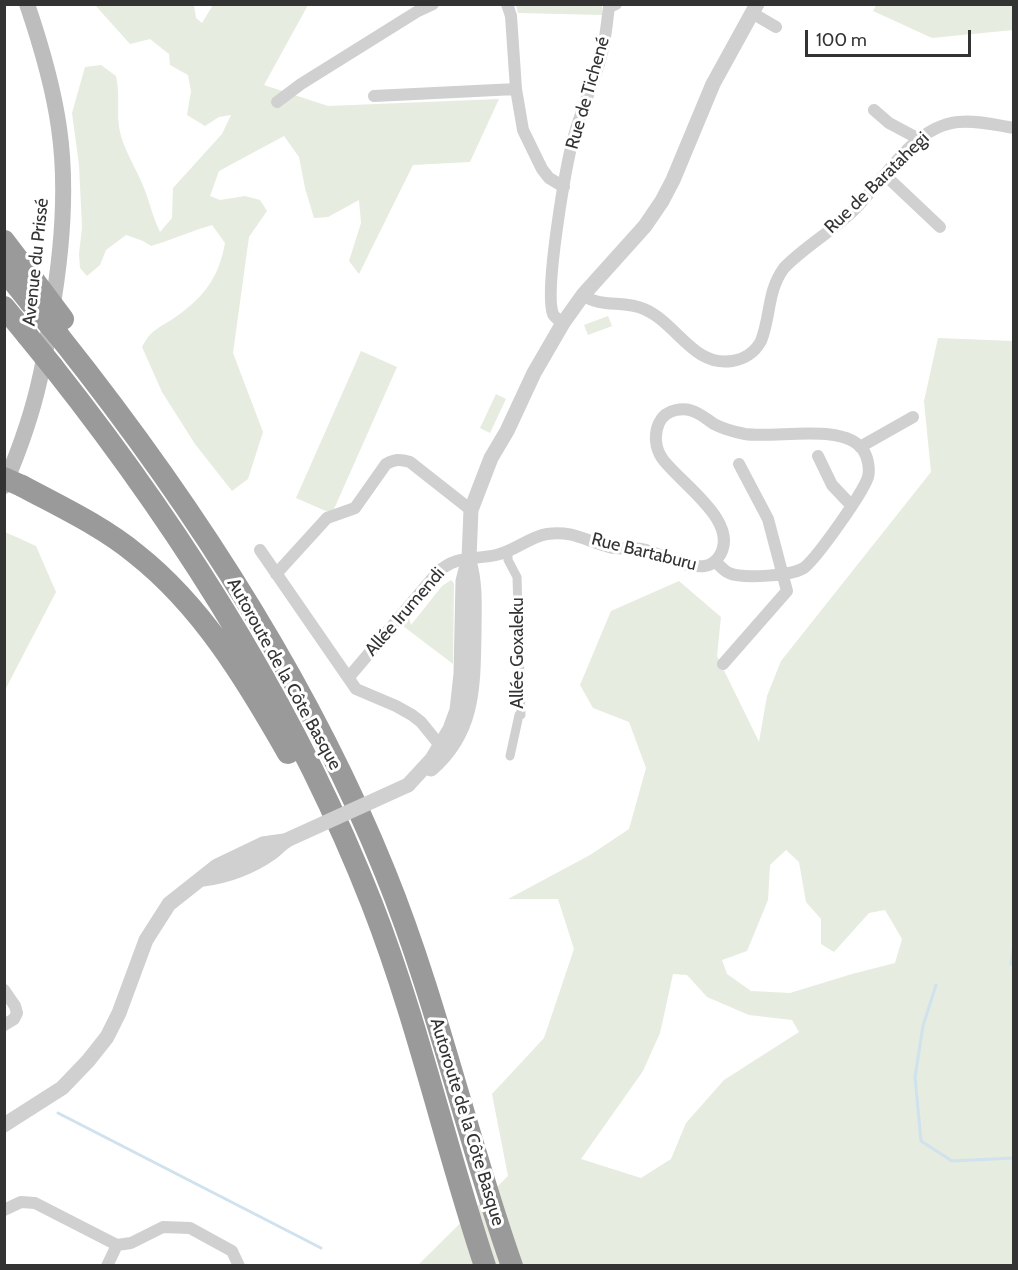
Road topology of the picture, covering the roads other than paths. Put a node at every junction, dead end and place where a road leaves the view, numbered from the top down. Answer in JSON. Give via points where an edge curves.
{"nodes":[{"id":1,"x":27,"y":4,"type":"edge"},
{"id":2,"x":433,"y":4,"type":"edge"},
{"id":3,"x":507,"y":4,"type":"edge"},
{"id":4,"x":612,"y":5,"type":"edge"},
{"id":5,"x":755,"y":9,"type":"edge"},
{"id":6,"x":776,"y":27,"type":"dead end"},
{"id":7,"x":516,"y":89,"type":"junction"},
{"id":8,"x":374,"y":96,"type":"dead end"},
{"id":9,"x":277,"y":102,"type":"dead end"},
{"id":10,"x":874,"y":110,"type":"dead end"},
{"id":11,"x":1014,"y":128,"type":"edge"},
{"id":12,"x":919,"y":139,"type":"junction"},
{"id":13,"x":885,"y":175,"type":"junction"},
{"id":14,"x":564,"y":186,"type":"junction"},
{"id":15,"x":940,"y":227,"type":"dead end"},
{"id":16,"x":4,"y":241,"type":"edge"},
{"id":17,"x":4,"y":270,"type":"edge"},
{"id":18,"x":583,"y":295,"type":"junction"},
{"id":19,"x":4,"y":307,"type":"edge"},
{"id":20,"x":563,"y":322,"type":"junction"},
{"id":21,"x":61,"y":328,"type":"junction"},
{"id":22,"x":914,"y":417,"type":"dead end"},
{"id":23,"x":860,"y":447,"type":"junction"},
{"id":24,"x":818,"y":456,"type":"dead end"},
{"id":25,"x":739,"y":464,"type":"dead end"},
{"id":26,"x":10,"y":483,"type":"edge"},
{"id":27,"x":851,"y":505,"type":"junction"},
{"id":28,"x":471,"y":510,"type":"junction"},
{"id":29,"x":260,"y":550,"type":"dead end"},
{"id":30,"x":508,"y":552,"type":"junction"},
{"id":31,"x":469,"y":558,"type":"junction"},
{"id":32,"x":715,"y":561,"type":"junction"},
{"id":33,"x":783,"y":573,"type":"junction"},
{"id":34,"x":276,"y":574,"type":"junction"},
{"id":35,"x":723,"y":664,"type":"dead end"},
{"id":36,"x":349,"y":678,"type":"junction"},
{"id":37,"x":448,"y":743,"type":"junction"},
{"id":38,"x":510,"y":756,"type":"dead end"},
{"id":39,"x":323,"y":788,"type":"junction"},
{"id":40,"x":4,"y":990,"type":"edge"},
{"id":41,"x":4,"y":1025,"type":"edge"},
{"id":42,"x":4,"y":1125,"type":"edge"},
{"id":43,"x":4,"y":1210,"type":"edge"},
{"id":44,"x":117,"y":1245,"type":"junction"},
{"id":45,"x":107,"y":1266,"type":"edge"},
{"id":46,"x":239,"y":1266,"type":"edge"},
{"id":47,"x":485,"y":1266,"type":"edge"},
{"id":48,"x":512,"y":1266,"type":"edge"}],
"edges":[{"from":1,"to":26,"type":"main road","name":"Avenue du Prissé","via":[[48,69],[59,129],[62,234],[41,377]]},
{"from":2,"to":9,"type":"street"},
{"from":3,"to":7,"type":"street"},
{"from":4,"to":14,"type":"street","name":"Rue de Tichené"},
{"from":5,"to":6,"type":"street"},
{"from":5,"to":18,"type":"street","via":[[713,84],[662,201],[645,226]]},
{"from":7,"to":8,"type":"street"},
{"from":7,"to":14,"type":"street","via":[[523,130],[542,169]]},
{"from":10,"to":12,"type":"street"},
{"from":11,"to":12,"type":"street","name":"Rue de Baratahegi","via":[[957,122],[936,128]]},
{"from":12,"to":13,"type":"street","name":"Rue de Baratahegi"},
{"from":13,"to":15,"type":"street"},
{"from":13,"to":18,"type":"street","name":"Rue de Baratahegi","via":[[842,222],[784,268],[771,294],[761,341],[744,357],[726,362],[711,360],[689,346],[662,318],[642,308],[595,302]]},
{"from":14,"to":20,"type":"street","name":"Rue de Tichené","via":[[551,299],[553,313]]},
{"from":16,"to":21,"type":"highway","bridge":true,"via":[[33,279]]},
{"from":17,"to":21,"type":"highway","name":"Autoroute de la Côte Basque","bridge":true,"via":[[30,302]]},
{"from":18,"to":20,"type":"street"},
{"from":19,"to":39,"type":"highway","name":"Autoroute de la Côte Basque","bridge":true,"via":[[94,419],[151,498],[259,670]]},
{"from":20,"to":28,"type":"street","via":[[491,458]]},
{"from":21,"to":48,"type":"highway","name":"Autoroute de la Côte Basque","via":[[171,485],[243,598],[334,760],[384,870],[415,952]]},
{"from":22,"to":23,"type":"street"},
{"from":23,"to":27,"type":"street","name":"Rue Bartaburu","via":[[868,459],[868,477]]},
{"from":23,"to":32,"type":"street","name":"Rue Bartaburu","via":[[837,435],[742,434],[685,409],[663,416],[655,437],[661,456],[703,499],[720,527],[722,552]]},
{"from":24,"to":27,"type":"street","via":[[832,485]]},
{"from":25,"to":33,"type":"street","via":[[768,519]]},
{"from":26,"to":39,"type":"highway","via":[[117,540],[169,583],[212,632],[288,753]]},
{"from":27,"to":33,"type":"street","name":"Rue Bartaburu","via":[[804,568]]},
{"from":28,"to":31,"type":"street"},
{"from":28,"to":34,"type":"street","via":[[410,462],[393,460],[386,464],[355,508],[327,518]]},
{"from":29,"to":34,"type":"street"},
{"from":30,"to":31,"type":"street","name":"Rue Bartaburu"},
{"from":30,"to":32,"type":"street","name":"Rue Bartaburu","via":[[532,539],[561,533],[616,549],[639,548],[695,566]]},
{"from":30,"to":38,"type":"street","name":"Allée Goxaleku","via":[[518,577],[521,715]]},
{"from":31,"to":36,"type":"street","name":"Allée Irumendi","via":[[446,564]]},
{"from":31,"to":37,"type":"street","via":[[475,580],[473,680],[464,723]]},
{"from":32,"to":33,"type":"street","name":"Rue Bartaburu","via":[[728,573],[737,575]]},
{"from":33,"to":35,"type":"street","via":[[786,591]]},
{"from":34,"to":36,"type":"street"},
{"from":36,"to":37,"type":"street","via":[[356,689],[396,706]]},
{"from":37,"to":42,"type":"street","bridge":true,"via":[[446,757],[413,781],[276,844],[221,876],[203,879],[186,889],[154,925],[107,1037],[55,1094]]},
{"from":39,"to":47,"type":"highway","name":"Autoroute de la Côte Basque","via":[[372,905],[416,1033]]},
{"from":40,"to":41,"type":"street","via":[[17,1013]]},
{"from":43,"to":44,"type":"street","via":[[21,1202],[35,1203]]},
{"from":44,"to":45,"type":"street"},
{"from":44,"to":46,"type":"street","via":[[131,1243],[163,1227],[190,1228],[232,1251]]}]}
